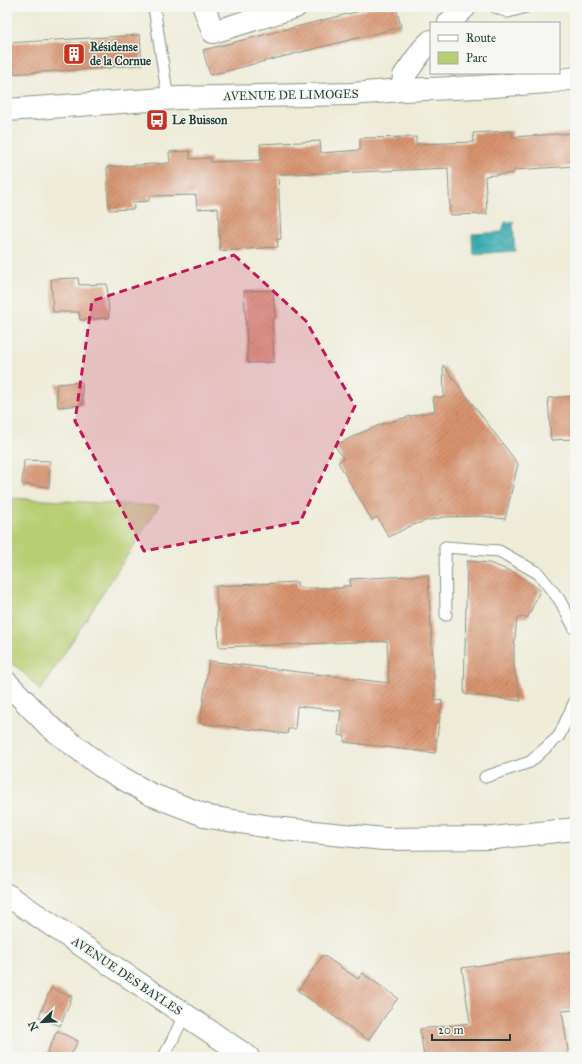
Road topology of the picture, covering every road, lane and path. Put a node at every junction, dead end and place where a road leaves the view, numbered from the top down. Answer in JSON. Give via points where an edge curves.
{"nodes":[{"id":1,"x":154,"y":7,"type":"edge"},
{"id":2,"x":204,"y":7,"type":"edge"},
{"id":3,"x":295,"y":7,"type":"edge"},
{"id":4,"x":465,"y":7,"type":"edge"},
{"id":5,"x":495,"y":7,"type":"edge"},
{"id":6,"x":526,"y":7,"type":"edge"},
{"id":7,"x":450,"y":22,"type":"edge"},
{"id":8,"x":430,"y":42,"type":"edge"},
{"id":9,"x":575,"y":78,"type":"edge"},
{"id":10,"x":402,"y":90,"type":"junction"},
{"id":11,"x":168,"y":98,"type":"junction"},
{"id":12,"x":7,"y":110,"type":"edge"},
{"id":13,"x":446,"y":615,"type":"dead end"},
{"id":14,"x":575,"y":629,"type":"edge"},
{"id":15,"x":7,"y":683,"type":"edge"},
{"id":16,"x":575,"y":701,"type":"edge"},
{"id":17,"x":485,"y":777,"type":"dead end"},
{"id":18,"x":575,"y":828,"type":"edge"},
{"id":19,"x":7,"y":895,"type":"edge"},
{"id":20,"x":185,"y":1014,"type":"junction"},
{"id":21,"x":164,"y":1057,"type":"edge"},
{"id":22,"x":248,"y":1057,"type":"edge"}],
"edges":[{"from":1,"to":11,"type":"lane"},
{"from":2,"to":3,"type":"main road","via":[[213,32]]},
{"from":4,"to":7,"type":"main road"},
{"from":5,"to":6,"type":"lane","via":[[508,12]]},
{"from":8,"to":10,"type":"main road","via":[[404,76]]},
{"from":9,"to":10,"type":"main road","name":"AVENUE DE LIMOGES","via":[[478,87]]},
{"from":10,"to":11,"type":"main road","name":"AVENUE DE LIMOGES","via":[[351,94]]},
{"from":11,"to":12,"type":"main road","name":"AVENUE DE LIMOGES"},
{"from":13,"to":14,"type":"lane","via":[[445,547],[499,551],[538,573],[560,599]]},
{"from":15,"to":18,"type":"main road","via":[[50,727],[101,766],[150,794],[209,817],[283,829],[384,840],[494,838]]},
{"from":16,"to":17,"type":"lane","via":[[559,736],[530,762]]},
{"from":19,"to":20,"type":"main road","name":"AVENUE DES BAYLES"},
{"from":20,"to":21,"type":"lane"},
{"from":20,"to":22,"type":"main road","name":"AVENUE DES BAYLES"}]}
